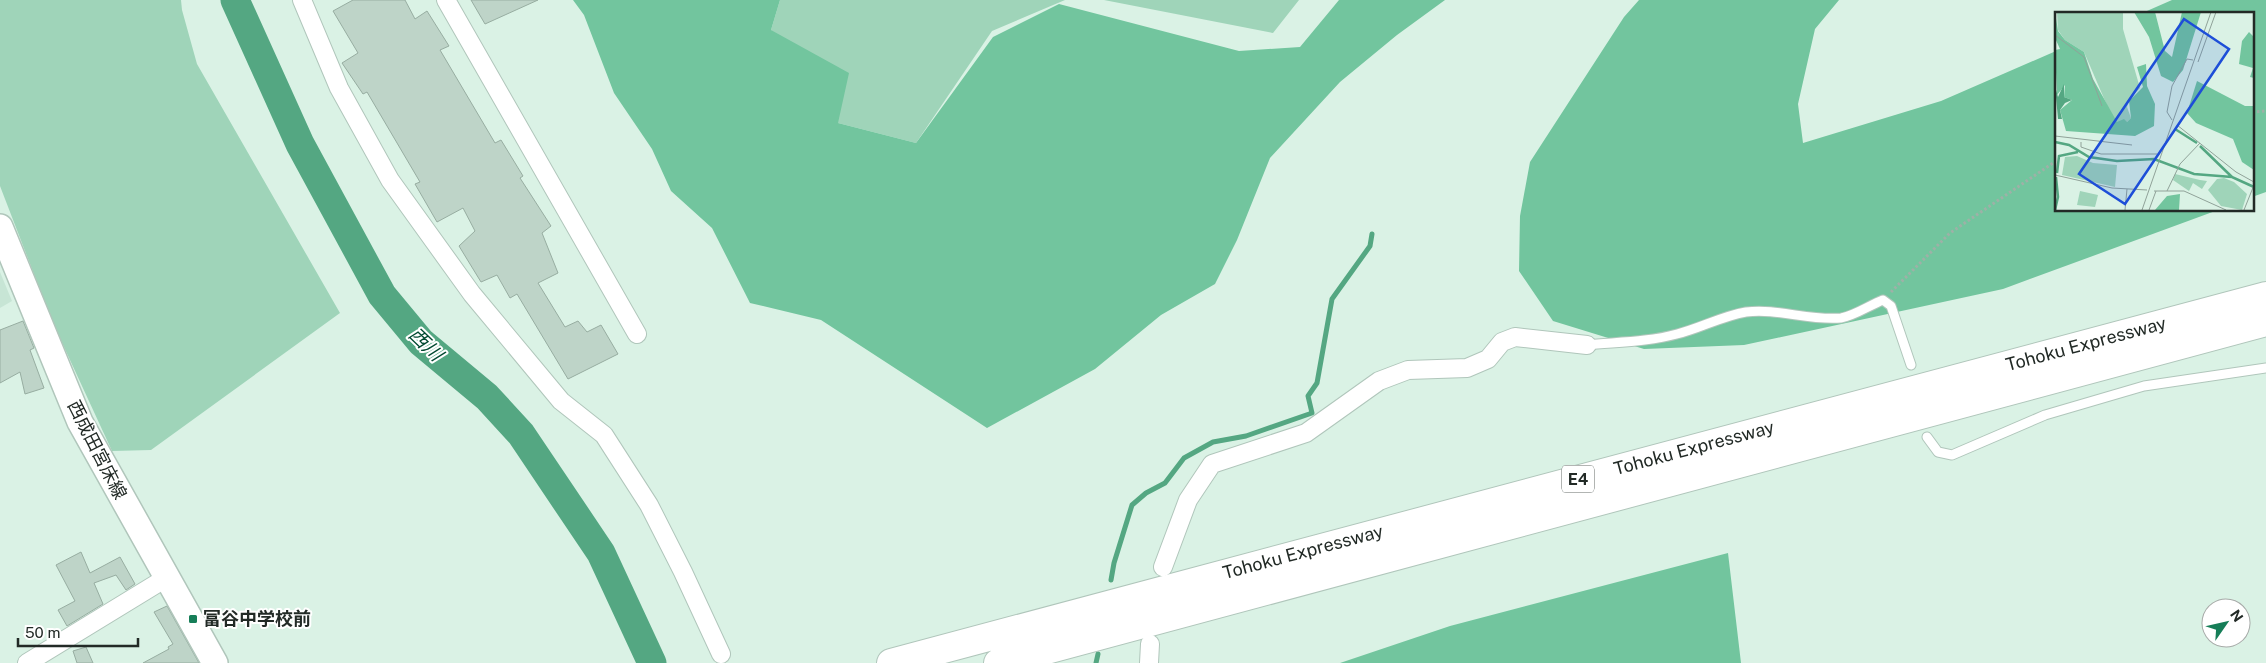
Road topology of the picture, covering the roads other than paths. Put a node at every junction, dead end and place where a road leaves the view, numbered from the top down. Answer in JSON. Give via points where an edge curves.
{"nodes":[{"id":1,"x":302,"y":0,"type":"edge"},
{"id":2,"x":446,"y":0,"type":"edge"},
{"id":3,"x":0,"y":227,"type":"edge"},
{"id":4,"x":2266,"y":296,"type":"edge"},
{"id":5,"x":2266,"y":322,"type":"edge"},
{"id":6,"x":638,"y":334,"type":"dead end"},
{"id":7,"x":1587,"y":345,"type":"joint"},
{"id":8,"x":1911,"y":365,"type":"dead end"},
{"id":9,"x":2266,"y":368,"type":"edge"},
{"id":10,"x":1928,"y":437,"type":"dead end"},
{"id":11,"x":1162,"y":567,"type":"dead end"},
{"id":12,"x":166,"y":578,"type":"junction"},
{"id":13,"x":1150,"y":644,"type":"dead end"},
{"id":14,"x":721,"y":654,"type":"dead end"},
{"id":15,"x":27,"y":663,"type":"edge"},
{"id":16,"x":215,"y":663,"type":"edge"},
{"id":17,"x":891,"y":663,"type":"edge"},
{"id":18,"x":998,"y":663,"type":"edge"},
{"id":19,"x":1148,"y":663,"type":"edge"}],
"edges":[{"from":1,"to":14,"type":"street","via":[[339,88],[390,180],[462,280],[561,401],[604,435],[649,505]]},
{"from":2,"to":6,"type":"street"},
{"from":3,"to":12,"type":"main road","name":"西成田宮床線","via":[[80,422]]},
{"from":4,"to":17,"type":"highway","name":"Tohoku Expressway","number":"E4"},
{"from":5,"to":18,"type":"highway","name":"Tohoku Expressway","number":"E4"},
{"from":7,"to":8,"type":"lane","via":[[1678,334],[1748,312],[1843,318],[1883,300],[1891,306]]},
{"from":7,"to":11,"type":"street","via":[[1514,337],[1502,342],[1488,359],[1467,368],[1408,370],[1379,381],[1306,433],[1212,464],[1188,500]]},
{"from":9,"to":10,"type":"lane","via":[[2144,386],[2045,416],[1952,455],[1938,452]]},
{"from":12,"to":15,"type":"street"},
{"from":12,"to":16,"type":"main road","name":"西成田宮床線"},
{"from":13,"to":19,"type":"street"}]}
